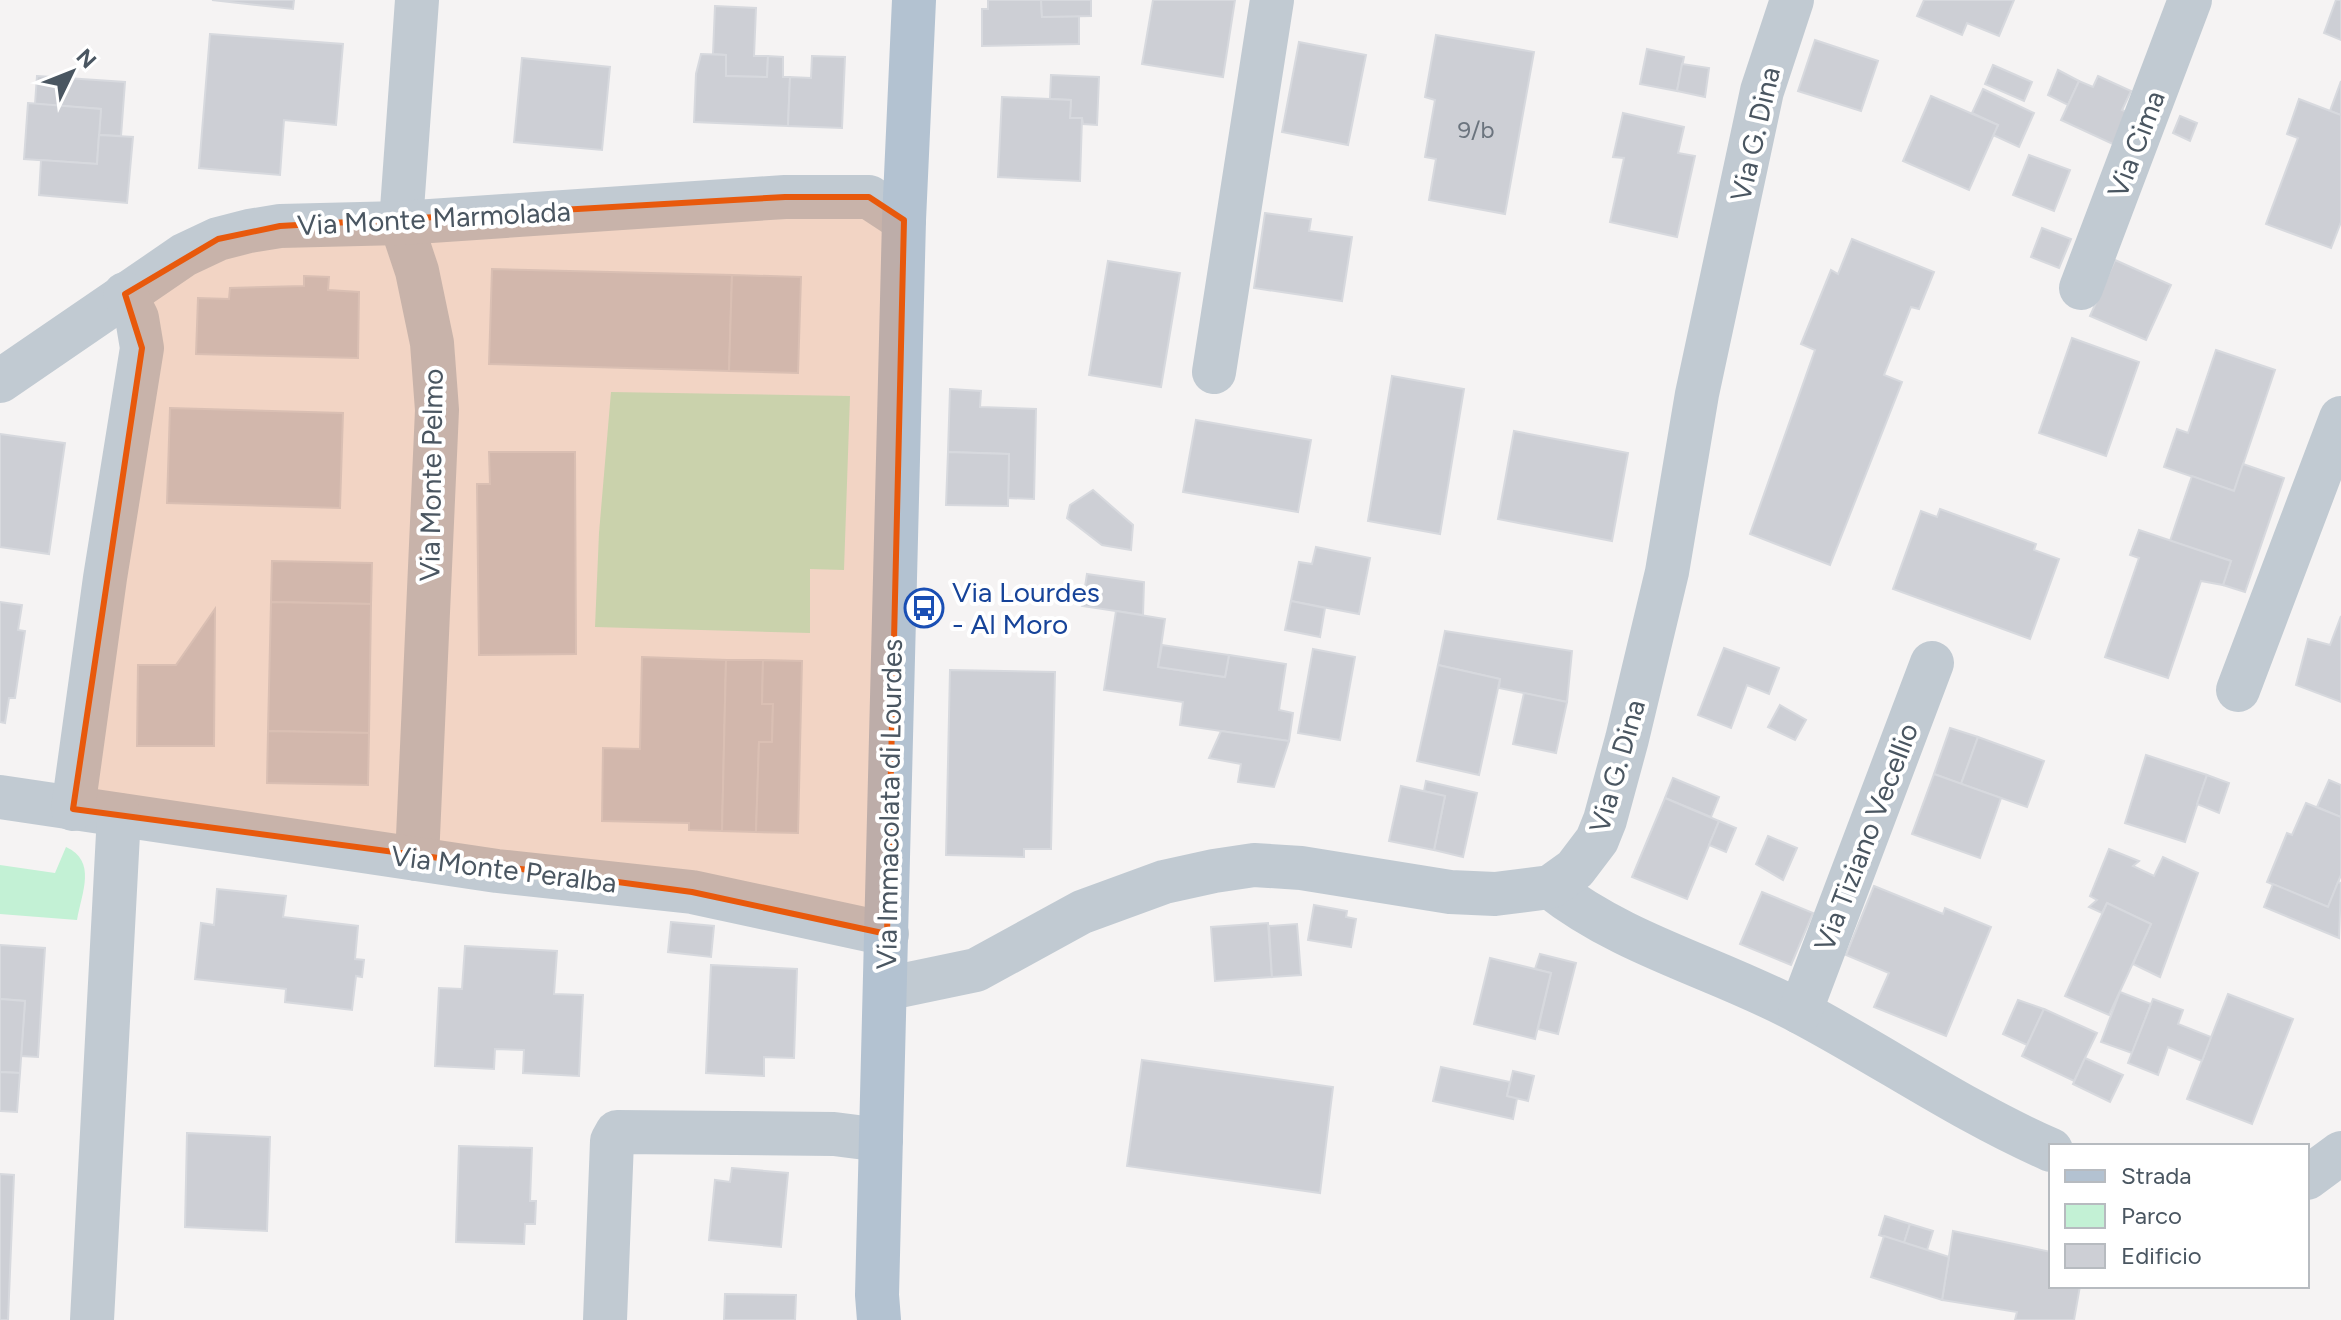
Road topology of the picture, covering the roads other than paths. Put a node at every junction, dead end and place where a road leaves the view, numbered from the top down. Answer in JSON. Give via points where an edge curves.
{"nodes":[{"id":1,"x":417,"y":0,"type":"edge"},
{"id":2,"x":914,"y":0,"type":"edge"},
{"id":3,"x":1272,"y":0,"type":"edge"},
{"id":4,"x":1792,"y":0,"type":"edge"},
{"id":5,"x":2190,"y":0,"type":"edge"},
{"id":6,"x":904,"y":220,"type":"junction"},
{"id":7,"x":401,"y":223,"type":"junction"},
{"id":8,"x":2081,"y":288,"type":"dead end"},
{"id":9,"x":125,"y":294,"type":"junction"},
{"id":10,"x":1214,"y":372,"type":"dead end"},
{"id":11,"x":0,"y":381,"type":"edge"},
{"id":12,"x":2341,"y":418,"type":"edge"},
{"id":13,"x":1932,"y":663,"type":"dead end"},
{"id":14,"x":2238,"y":690,"type":"dead end"},
{"id":15,"x":0,"y":797,"type":"edge"},
{"id":16,"x":73,"y":809,"type":"junction"},
{"id":17,"x":119,"y":815,"type":"junction"},
{"id":18,"x":417,"y":859,"type":"junction"},
{"id":19,"x":1550,"y":887,"type":"junction"},
{"id":20,"x":887,"y":934,"type":"junction"},
{"id":21,"x":885,"y":989,"type":"junction"},
{"id":22,"x":1800,"y":1012,"type":"junction"},
{"id":23,"x":881,"y":1140,"type":"junction"},
{"id":24,"x":2049,"y":1149,"type":"edge"},
{"id":25,"x":2341,"y":1153,"type":"edge"},
{"id":26,"x":2309,"y":1177,"type":"edge"},
{"id":27,"x":876,"y":1312,"type":"edge"},
{"id":28,"x":92,"y":1320,"type":"edge"},
{"id":29,"x":605,"y":1320,"type":"edge"}],
"edges":[{"from":1,"to":7,"type":"street","name":"Via Monte Pelmo"},
{"from":2,"to":6,"type":"main road","name":"Via Immacolata di Lourdes"},
{"from":3,"to":10,"type":"street"},
{"from":4,"to":19,"type":"street","name":"Via G. Dina","via":[[1762,91],[1697,394],[1667,572],[1616,780],[1597,840],[1575,869]]},
{"from":5,"to":8,"type":"street","name":"Via Cima"},
{"from":6,"to":7,"type":"street","name":"Via Monte Marmolada","via":[[869,197],[785,197]]},
{"from":6,"to":20,"type":"main road","name":"Via Immacolata di Lourdes"},
{"from":7,"to":9,"type":"street","name":"Via Monte Marmolada","via":[[280,226],[233,235],[184,255]]},
{"from":7,"to":18,"type":"street","name":"Via Monte Pelmo","via":[[432,343],[437,410]]},
{"from":9,"to":11,"type":"street","name":"Via Monte Marmolada"},
{"from":9,"to":16,"type":"street","via":[[137,318],[142,348]]},
{"from":12,"to":14,"type":"street"},
{"from":13,"to":22,"type":"street","name":"Via Tiziano Vecellio"},
{"from":15,"to":16,"type":"street","name":"Via Monte Peralba"},
{"from":16,"to":17,"type":"street","name":"Via Monte Peralba"},
{"from":17,"to":18,"type":"street","name":"Via Monte Peralba"},
{"from":17,"to":28,"type":"street"},
{"from":18,"to":20,"type":"street","name":"Via Monte Peralba","via":[[692,892]]},
{"from":19,"to":21,"type":"street","via":[[1495,894],[1450,892],[1301,868],[1254,865],[1214,871],[1093,907],[976,970]]},
{"from":19,"to":22,"type":"street","via":[[1605,924]]},
{"from":20,"to":21,"type":"main road","name":"Via Immacolata di Lourdes"},
{"from":21,"to":23,"type":"main road","name":"Via Immacolata di Lourdes"},
{"from":22,"to":24,"type":"street","via":[[1945,1099]]},
{"from":23,"to":27,"type":"main road","name":"Via Immacolata di Lourdes"},
{"from":23,"to":29,"type":"street","via":[[834,1134],[617,1132],[612,1141]]},
{"from":25,"to":26,"type":"street"}]}
